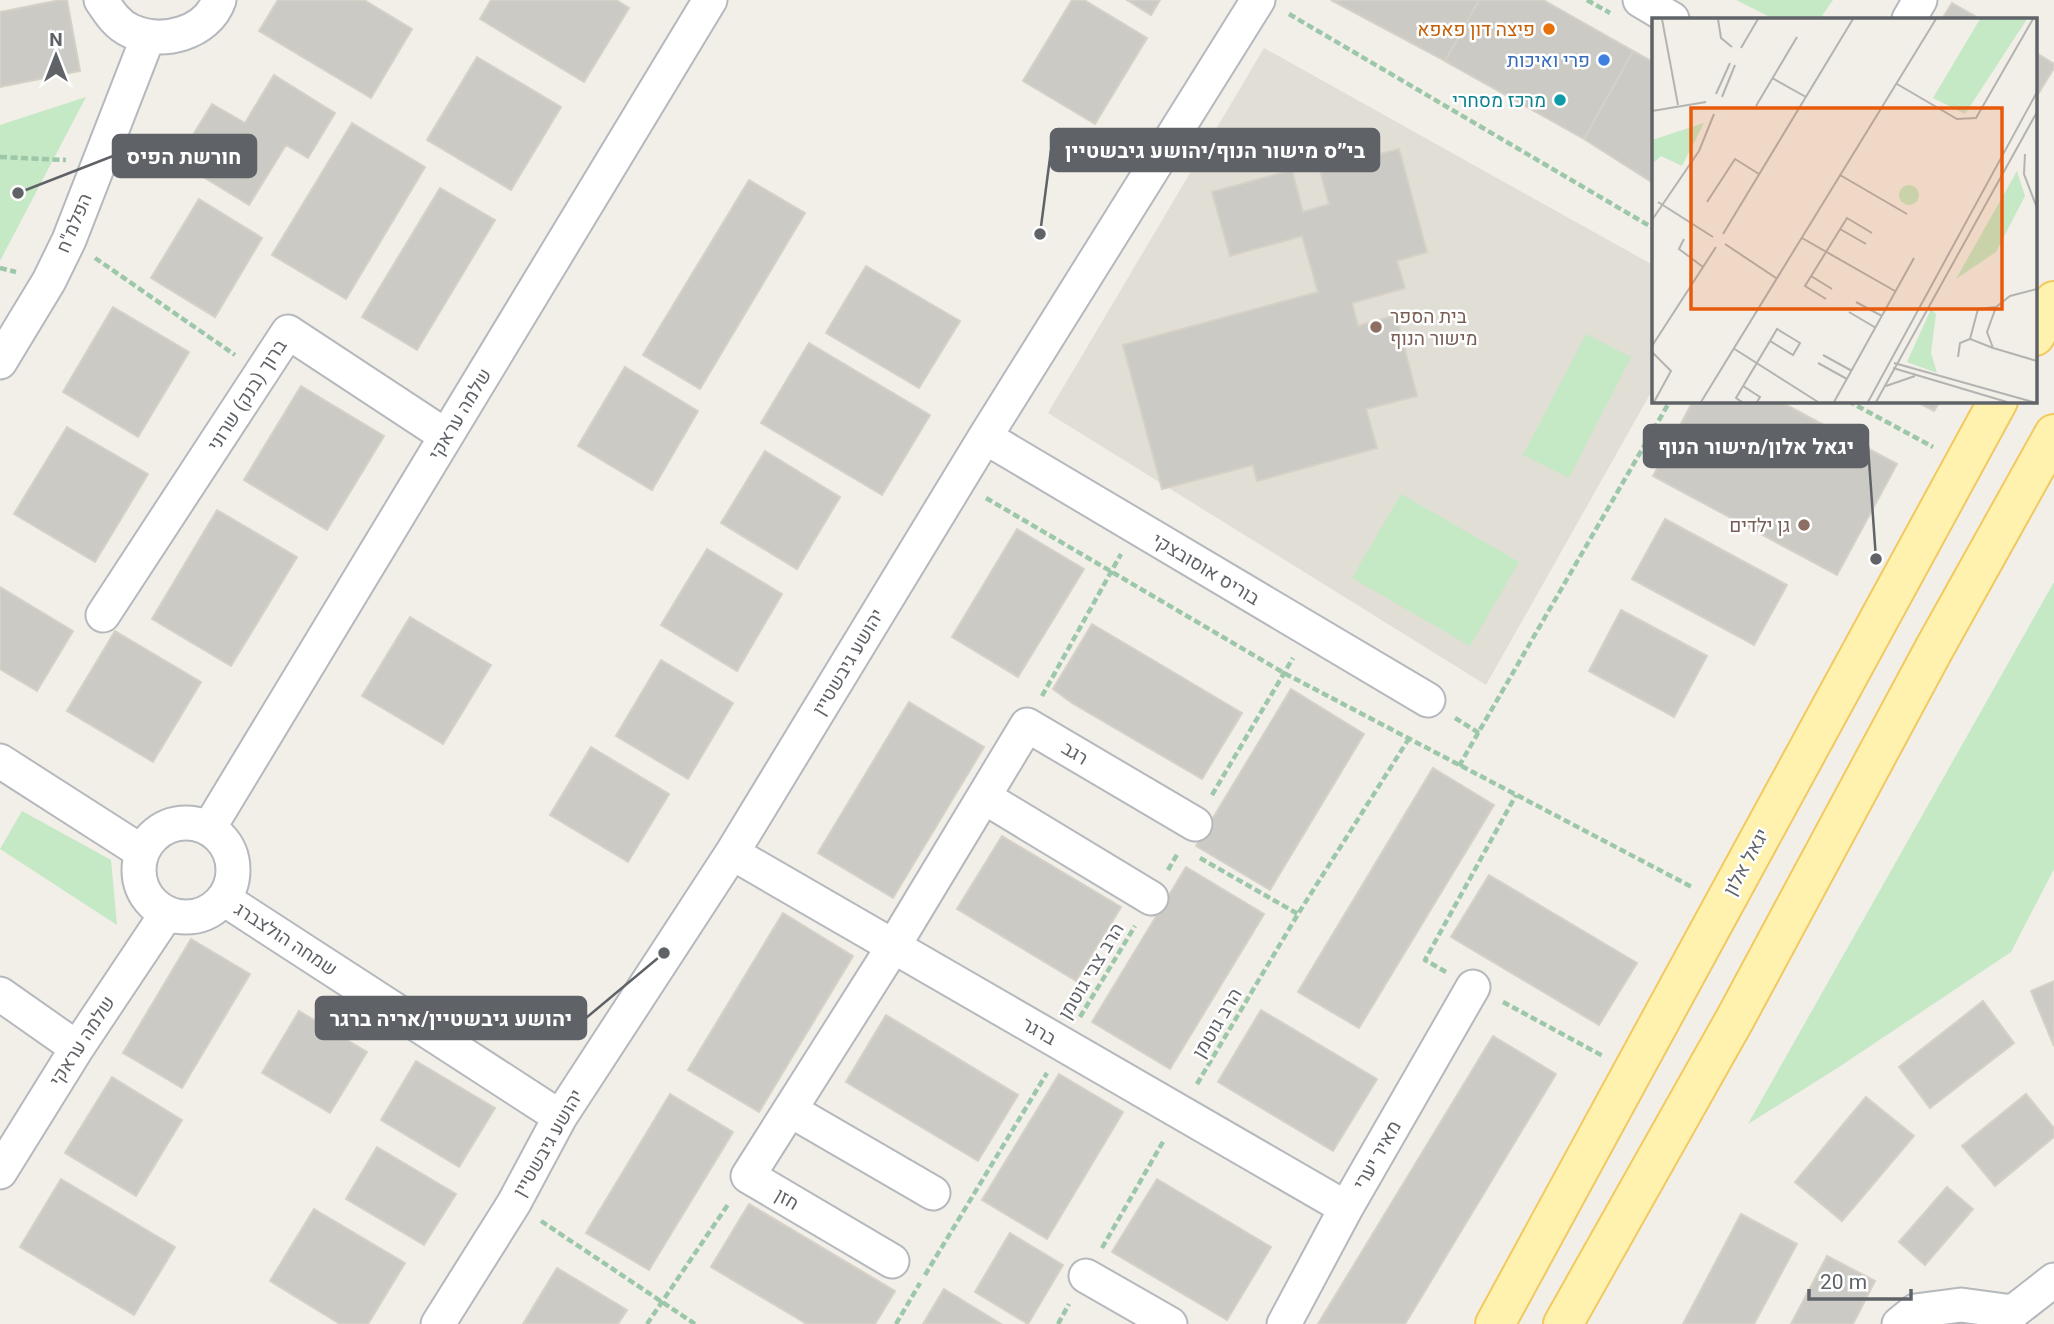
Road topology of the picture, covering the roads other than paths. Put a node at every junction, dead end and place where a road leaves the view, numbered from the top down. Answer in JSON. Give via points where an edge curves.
{"nodes":[{"id":1,"x":101,"y":0,"type":"edge"},
{"id":2,"x":219,"y":0,"type":"edge"},
{"id":3,"x":710,"y":0,"type":"edge"},
{"id":4,"x":1640,"y":0,"type":"edge"},
{"id":5,"x":1920,"y":0,"type":"edge"},
{"id":6,"x":1268,"y":3,"type":"edge"},
{"id":7,"x":1670,"y":18,"type":"edge"},
{"id":8,"x":1910,"y":18,"type":"edge"},
{"id":9,"x":148,"y":37,"type":"junction"},
{"id":10,"x":2054,"y":301,"type":"edge"},
{"id":11,"x":2036,"y":334,"type":"edge"},
{"id":12,"x":0,"y":362,"type":"edge"},
{"id":13,"x":1997,"y":402,"type":"edge"},
{"id":14,"x":2054,"y":434,"type":"edge"},
{"id":15,"x":446,"y":436,"type":"junction"},
{"id":16,"x":985,"y":437,"type":"junction"},
{"id":17,"x":103,"y":615,"type":"dead end"},
{"id":18,"x":1428,"y":700,"type":"dead end"},
{"id":19,"x":0,"y":761,"type":"edge"},
{"id":20,"x":984,"y":797,"type":"junction"},
{"id":21,"x":209,"y":828,"type":"junction"},
{"id":22,"x":1188,"y":836,"type":"road end"},
{"id":23,"x":142,"y":852,"type":"junction"},
{"id":24,"x":732,"y":853,"type":"junction"},
{"id":25,"x":1151,"y":898,"type":"road end"},
{"id":26,"x":223,"y":899,"type":"junction"},
{"id":27,"x":167,"y":913,"type":"junction"},
{"id":28,"x":893,"y":947,"type":"junction"},
{"id":29,"x":1473,"y":987,"type":"road end"},
{"id":30,"x":0,"y":994,"type":"edge"},
{"id":31,"x":77,"y":1048,"type":"junction"},
{"id":32,"x":790,"y":1110,"type":"junction"},
{"id":33,"x":560,"y":1117,"type":"junction"},
{"id":34,"x":0,"y":1172,"type":"edge"},
{"id":35,"x":933,"y":1193,"type":"dead end"},
{"id":36,"x":1346,"y":1208,"type":"junction"},
{"id":37,"x":892,"y":1261,"type":"dead end"},
{"id":38,"x":1086,"y":1276,"type":"road end"},
{"id":39,"x":2054,"y":1280,"type":"edge"},
{"id":40,"x":2009,"y":1318,"type":"edge"},
{"id":41,"x":438,"y":1324,"type":"edge"},
{"id":42,"x":1170,"y":1324,"type":"edge"},
{"id":43,"x":1284,"y":1324,"type":"edge"},
{"id":44,"x":1494,"y":1324,"type":"edge"},
{"id":45,"x":1563,"y":1324,"type":"edge"},
{"id":46,"x":1899,"y":1324,"type":"edge"}],
"edges":[{"from":1,"to":9,"type":"street","via":[[113,18]]},
{"from":2,"to":9,"type":"street","via":[[204,21],[187,33]]},
{"from":3,"to":15,"type":"street","name":"שלמה עראקי"},
{"from":4,"to":7,"type":"street"},
{"from":5,"to":8,"type":"street"},
{"from":6,"to":16,"type":"street","name":"יהושע גיבשטיין"},
{"from":9,"to":12,"type":"street","name":"הפלמ\"ח","via":[[69,240]]},
{"from":10,"to":11,"type":"main road"},
{"from":13,"to":44,"type":"main road","name":"יגאל אלון"},
{"from":14,"to":45,"type":"main road"},
{"from":15,"to":17,"type":"street","name":"ברוך (בנק) שרוני","via":[[288,332]]},
{"from":15,"to":21,"type":"street","name":"שלמה עראקי"},
{"from":16,"to":18,"type":"street","name":"בוריס אוסובצקי"},
{"from":16,"to":24,"type":"street","name":"יהושע גיבשטיין"},
{"from":19,"to":23,"type":"street"},
{"from":20,"to":22,"type":"street","name":"רגב","via":[[1027,725]]},
{"from":20,"to":25,"type":"street"},
{"from":20,"to":28,"type":"street"},
{"from":21,"to":23,"type":"street","via":[[170,825]]},
{"from":21,"to":26,"type":"street","via":[[233,860],[230,887]]},
{"from":23,"to":27,"type":"street","via":[[142,888]]},
{"from":24,"to":28,"type":"street","name":"ברגר"},
{"from":24,"to":33,"type":"street","name":"יהושע גיבשטיין"},
{"from":26,"to":27,"type":"street","via":[[198,915]]},
{"from":26,"to":33,"type":"street","name":"שמחה הולצברג"},
{"from":27,"to":31,"type":"street","name":"שלמה עראקי"},
{"from":28,"to":32,"type":"street"},
{"from":28,"to":36,"type":"street","name":"ברגר"},
{"from":29,"to":36,"type":"street","name":"מאיר יערי"},
{"from":30,"to":31,"type":"street"},
{"from":31,"to":34,"type":"street","name":"שלמה עראקי"},
{"from":32,"to":35,"type":"street"},
{"from":32,"to":37,"type":"street","name":"חזן","via":[[748,1175]]},
{"from":33,"to":41,"type":"street","name":"יהושע גיבשטיין","via":[[514,1203]]},
{"from":36,"to":43,"type":"street","name":"מאיר יערי"},
{"from":38,"to":42,"type":"street"},
{"from":39,"to":40,"type":"street"},
{"from":40,"to":46,"type":"street","via":[[1961,1305],[1915,1311]]}]}
